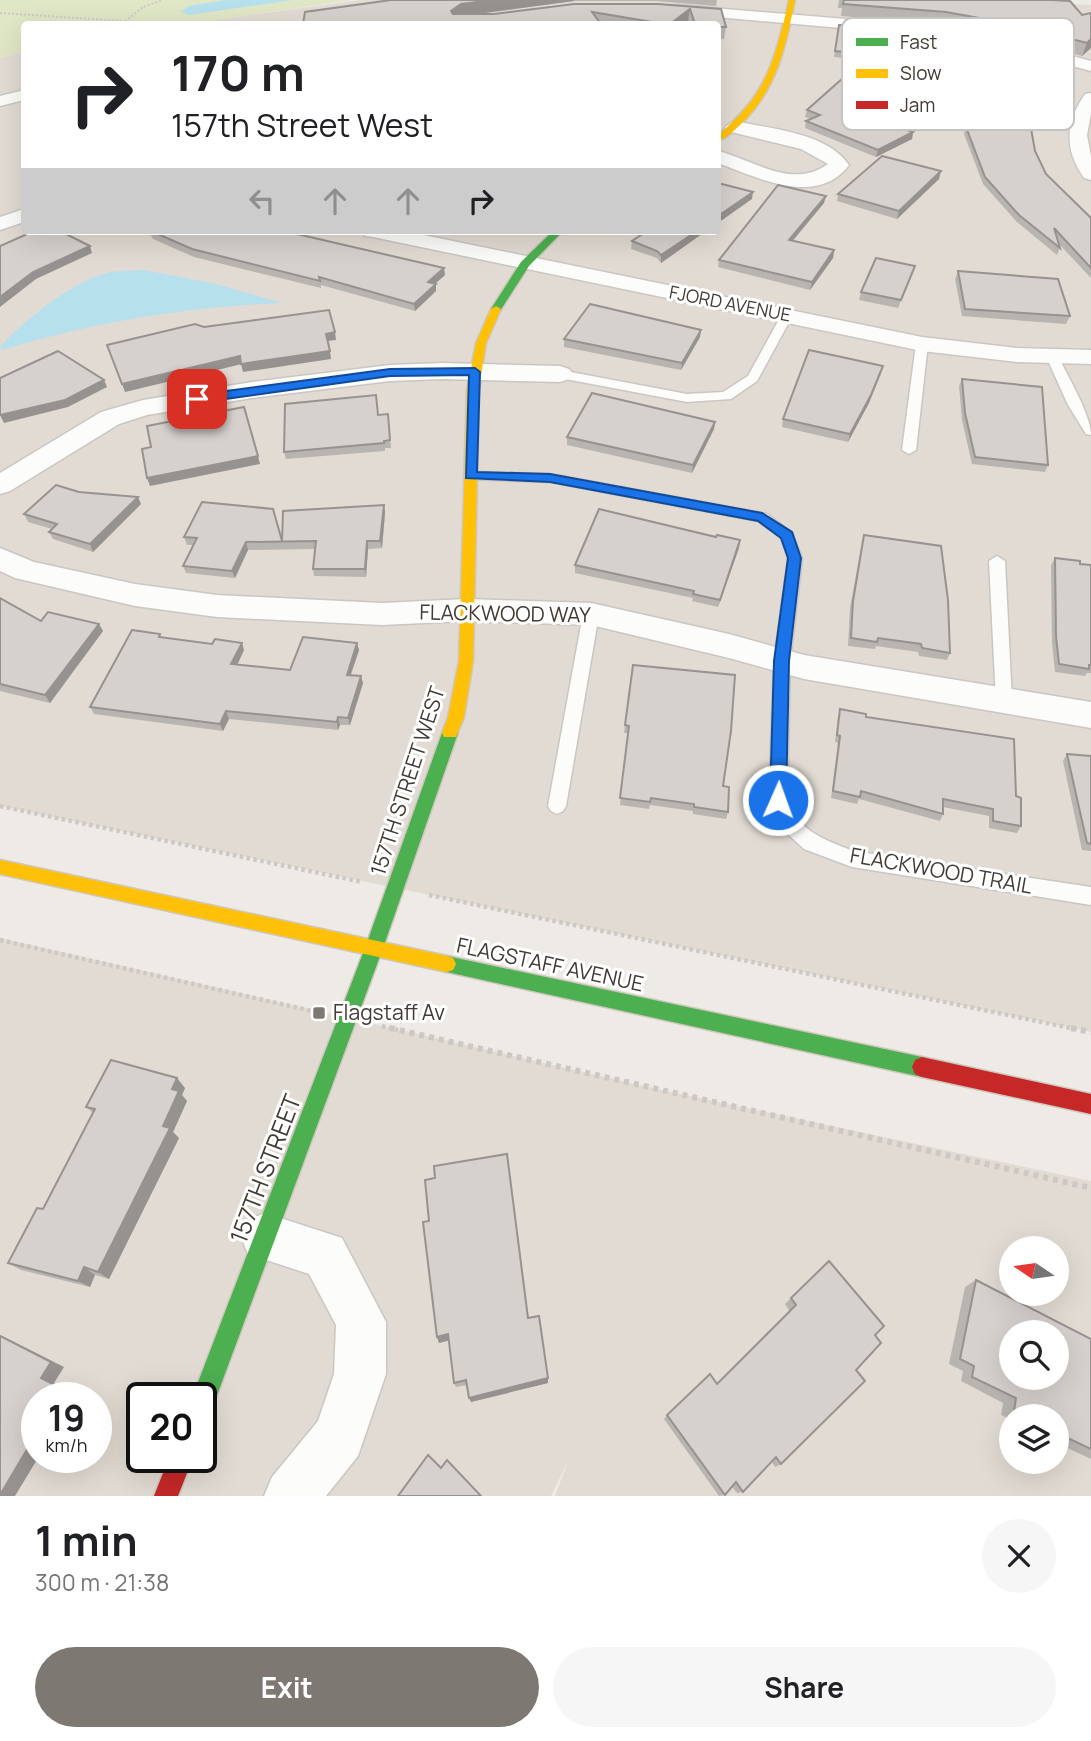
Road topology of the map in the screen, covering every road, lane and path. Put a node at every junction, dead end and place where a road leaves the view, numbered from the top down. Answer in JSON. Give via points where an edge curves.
{"nodes":[{"id":1,"x":163,"y":0,"type":"edge"},
{"id":2,"x":792,"y":0,"type":"edge"},
{"id":3,"x":657,"y":9,"type":"edge"},
{"id":4,"x":0,"y":13,"type":"edge"},
{"id":5,"x":788,"y":19,"type":"junction"},
{"id":6,"x":98,"y":21,"type":"edge"},
{"id":7,"x":126,"y":21,"type":"edge"},
{"id":8,"x":842,"y":24,"type":"edge"},
{"id":9,"x":1074,"y":61,"type":"edge"},
{"id":10,"x":1091,"y":66,"type":"edge"},
{"id":11,"x":21,"y":96,"type":"edge"},
{"id":12,"x":1091,"y":98,"type":"edge"},
{"id":13,"x":0,"y":101,"type":"edge"},
{"id":14,"x":721,"y":140,"type":"edge"},
{"id":15,"x":1091,"y":174,"type":"edge"},
{"id":16,"x":21,"y":216,"type":"edge"},
{"id":17,"x":0,"y":224,"type":"edge"},
{"id":18,"x":392,"y":235,"type":"edge"},
{"id":19,"x":554,"y":235,"type":"edge"},
{"id":20,"x":525,"y":263,"type":"junction"},
{"id":21,"x":787,"y":315,"type":"junction"},
{"id":22,"x":922,"y":344,"type":"junction"},
{"id":23,"x":1052,"y":356,"type":"junction"},
{"id":24,"x":1091,"y":357,"type":"edge"},
{"id":25,"x":475,"y":372,"type":"junction"},
{"id":26,"x":559,"y":374,"type":"joint"},
{"id":27,"x":1091,"y":431,"type":"edge"},
{"id":28,"x":909,"y":450,"type":"dead end"},
{"id":29,"x":471,"y":476,"type":"junction"},
{"id":30,"x":0,"y":485,"type":"edge"},
{"id":31,"x":0,"y":558,"type":"edge"},
{"id":32,"x":997,"y":561,"type":"dead end"},
{"id":33,"x":467,"y":610,"type":"junction"},
{"id":34,"x":591,"y":614,"type":"junction"},
{"id":35,"x":782,"y":661,"type":"junction"},
{"id":36,"x":1004,"y":701,"type":"junction"},
{"id":37,"x":1091,"y":715,"type":"edge"},
{"id":38,"x":0,"y":806,"type":"edge"},
{"id":39,"x":557,"y":806,"type":"dead end"},
{"id":40,"x":0,"y":867,"type":"edge"},
{"id":41,"x":340,"y":878,"type":"dead end"},
{"id":42,"x":1091,"y":896,"type":"edge"},
{"id":43,"x":449,"y":899,"type":"dead end"},
{"id":44,"x":0,"y":940,"type":"edge"},
{"id":45,"x":374,"y":948,"type":"junction"},
{"id":46,"x":289,"y":1007,"type":"dead end"},
{"id":47,"x":403,"y":1031,"type":"dead end"},
{"id":48,"x":1091,"y":1032,"type":"edge"},
{"id":49,"x":1091,"y":1104,"type":"edge"},
{"id":50,"x":1091,"y":1188,"type":"edge"},
{"id":51,"x":265,"y":1237,"type":"junction"},
{"id":52,"x":210,"y":1382,"type":"edge"},
{"id":53,"x":175,"y":1473,"type":"edge"},
{"id":54,"x":166,"y":1496,"type":"edge"},
{"id":55,"x":291,"y":1496,"type":"edge"}],
"edges":[{"from":1,"to":7,"type":"path","via":[[143,7]]},
{"from":2,"to":5,"type":"street"},
{"from":3,"to":5,"type":"street"},
{"from":4,"to":6,"type":"path"},
{"from":5,"to":8,"type":"street"},
{"from":5,"to":14,"type":"street","via":[[768,91]]},
{"from":9,"to":10,"type":"street"},
{"from":11,"to":13,"type":"street"},
{"from":12,"to":15,"type":"street","via":[[1076,126],[1077,143]]},
{"from":14,"to":14,"type":"street","via":[[783,138],[836,159],[839,165],[821,179],[796,182]]},
{"from":16,"to":17,"type":"street"},
{"from":18,"to":20,"type":"street","name":"FJORD AVENUE"},
{"from":19,"to":20,"type":"street","name":"157TH STREET WEST"},
{"from":20,"to":21,"type":"street","name":"FJORD AVENUE"},
{"from":20,"to":25,"type":"street","name":"157TH STREET WEST","via":[[489,321]]},
{"from":21,"to":22,"type":"street","name":"FJORD AVENUE"},
{"from":21,"to":26,"type":"lane","via":[[753,378],[726,396],[687,398]]},
{"from":22,"to":23,"type":"street","name":"FJORD AVENUE"},
{"from":22,"to":28,"type":"lane"},
{"from":23,"to":24,"type":"street","name":"FJORD AVENUE"},
{"from":23,"to":27,"type":"lane"},
{"from":25,"to":26,"type":"street"},
{"from":25,"to":29,"type":"street","name":"157TH STREET WEST"},
{"from":25,"to":30,"type":"street","via":[[390,373],[143,408],[110,418]]},
{"from":29,"to":33,"type":"street","name":"157TH STREET WEST"},
{"from":29,"to":35,"type":"lane","name":"FLACKWOOD TRAIL","via":[[550,478],[762,517],[787,536],[794,558]]},
{"from":31,"to":33,"type":"street","name":"FLACKWOOD WAY","via":[[26,571],[135,595],[217,606],[382,614]]},
{"from":32,"to":36,"type":"lane"},
{"from":33,"to":34,"type":"street","name":"FLACKWOOD WAY"},
{"from":33,"to":45,"type":"street","name":"157TH STREET WEST","via":[[465,670],[456,717]]},
{"from":34,"to":35,"type":"street","name":"FLACKWOOD WAY"},
{"from":34,"to":39,"type":"lane"},
{"from":35,"to":36,"type":"street","name":"FLACKWOOD WAY"},
{"from":35,"to":42,"type":"lane","name":"FLACKWOOD TRAIL","via":[[778,800],[786,821],[811,843],[852,859]]},
{"from":36,"to":37,"type":"street","name":"FLACKWOOD WAY"},
{"from":38,"to":41,"type":"path"},
{"from":40,"to":45,"type":"street","name":"FLAGSTAFF AVENUE"},
{"from":43,"to":48,"type":"path"},
{"from":44,"to":46,"type":"path"},
{"from":45,"to":49,"type":"street","name":"FLAGSTAFF AVENUE"},
{"from":45,"to":51,"type":"street","name":"157TH STREET"},
{"from":47,"to":50,"type":"path"},
{"from":51,"to":52,"type":"street","name":"157TH STREET"},
{"from":51,"to":55,"type":"street","via":[[326,1255],[361,1322],[360,1374],[339,1437]]},
{"from":53,"to":54,"type":"street"}]}
